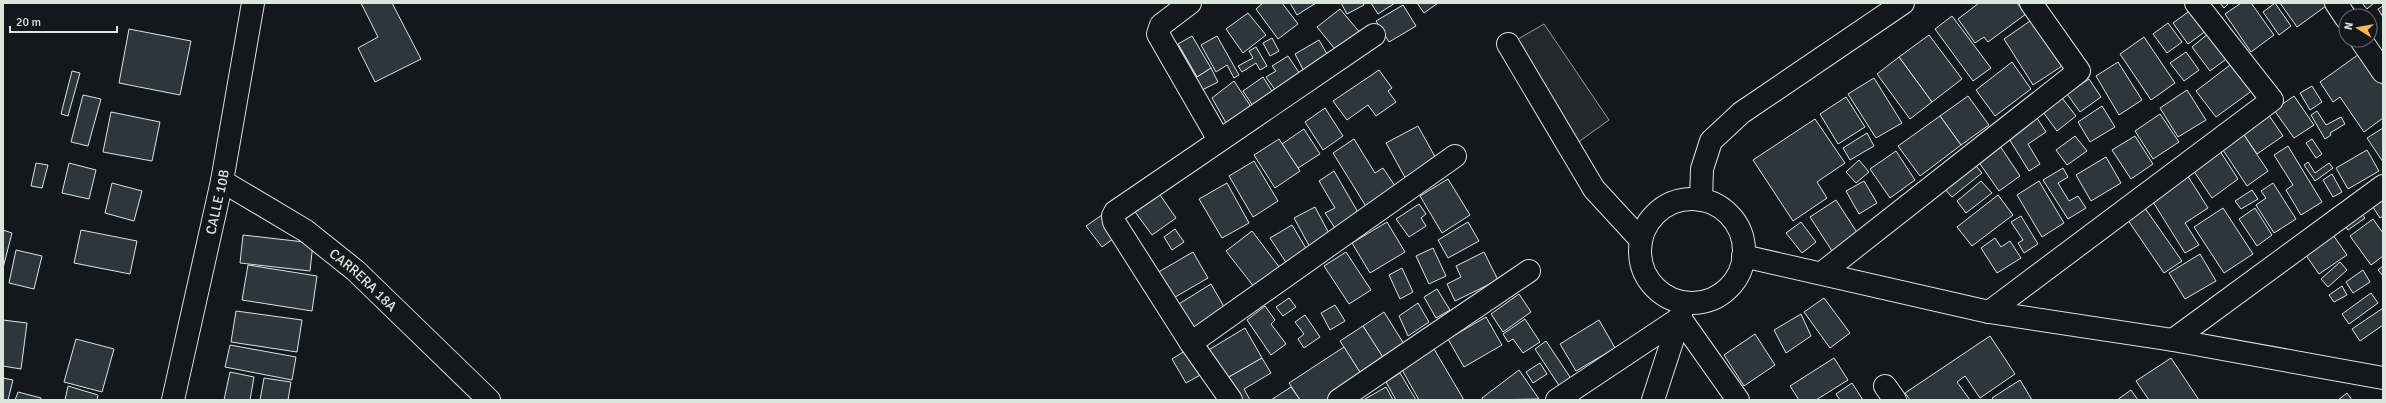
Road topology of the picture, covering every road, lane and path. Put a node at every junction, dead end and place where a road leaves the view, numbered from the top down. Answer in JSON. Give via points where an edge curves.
{"nodes":[{"id":1,"x":253,"y":3,"type":"edge"},
{"id":2,"x":1190,"y":3,"type":"edge"},
{"id":3,"x":1903,"y":3,"type":"edge"},
{"id":4,"x":2031,"y":3,"type":"edge"},
{"id":5,"x":2196,"y":3,"type":"edge"},
{"id":6,"x":1374,"y":35,"type":"dead end"},
{"id":7,"x":1508,"y":44,"type":"dead end"},
{"id":8,"x":2366,"y":48,"type":"edge"},
{"id":9,"x":2383,"y":72,"type":"edge"},
{"id":10,"x":1219,"y":140,"type":"junction"},
{"id":11,"x":1455,"y":156,"type":"dead end"},
{"id":12,"x":222,"y":181,"type":"junction"},
{"id":13,"x":2383,"y":186,"type":"edge"},
{"id":14,"x":1701,"y":200,"type":"junction"},
{"id":15,"x":1641,"y":240,"type":"junction"},
{"id":16,"x":1743,"y":256,"type":"junction"},
{"id":17,"x":1529,"y":271,"type":"dead end"},
{"id":18,"x":1822,"y":273,"type":"junction"},
{"id":19,"x":1682,"y":310,"type":"junction"},
{"id":20,"x":1989,"y":312,"type":"junction"},
{"id":21,"x":2172,"y":340,"type":"junction"},
{"id":22,"x":1191,"y":343,"type":"junction"},
{"id":23,"x":2383,"y":378,"type":"edge"},
{"id":24,"x":173,"y":400,"type":"edge"},
{"id":25,"x":488,"y":400,"type":"edge"},
{"id":26,"x":1231,"y":400,"type":"edge"},
{"id":27,"x":1339,"y":400,"type":"edge"},
{"id":28,"x":1557,"y":400,"type":"edge"},
{"id":29,"x":1653,"y":400,"type":"edge"},
{"id":30,"x":1738,"y":400,"type":"edge"}],
"edges":[{"from":1,"to":12,"type":"street","name":"CALLE 10B"},
{"from":2,"to":10,"type":"street","via":[[1161,25],[1158,34]]},
{"from":3,"to":14,"type":"street","via":[[1741,113],[1711,141],[1702,169]]},
{"from":4,"to":18,"type":"street","via":[[2079,71]]},
{"from":5,"to":20,"type":"street","via":[[2272,100]]},
{"from":6,"to":10,"type":"street"},
{"from":7,"to":15,"type":"street","via":[[1594,189]]},
{"from":8,"to":9,"type":"street"},
{"from":10,"to":22,"type":"street","via":[[1115,212],[1113,216],[1114,222]]},
{"from":11,"to":22,"type":"street"},
{"from":12,"to":24,"type":"street","name":"CALLE 10B"},
{"from":12,"to":25,"type":"street","name":"CARRERA 18A","via":[[306,231],[356,271]]},
{"from":13,"to":21,"type":"street"},
{"from":14,"to":15,"type":"street","via":[[1685,199],[1657,212],[1647,224]]},
{"from":14,"to":16,"type":"street","via":[[1716,205],[1738,226],[1743,241]]},
{"from":15,"to":19,"type":"street","via":[[1644,274],[1654,287]]},
{"from":16,"to":18,"type":"street"},
{"from":16,"to":19,"type":"street","via":[[1738,276],[1724,292]]},
{"from":17,"to":27,"type":"street"},
{"from":18,"to":20,"type":"street"},
{"from":19,"to":28,"type":"street"},
{"from":19,"to":29,"type":"street"},
{"from":19,"to":30,"type":"street"},
{"from":20,"to":21,"type":"street"},
{"from":21,"to":23,"type":"street"},
{"from":22,"to":26,"type":"street"}]}
